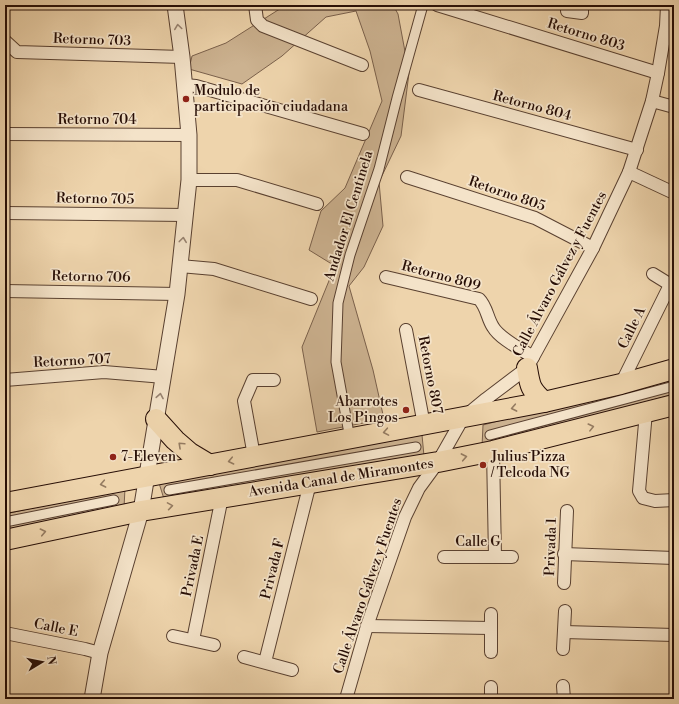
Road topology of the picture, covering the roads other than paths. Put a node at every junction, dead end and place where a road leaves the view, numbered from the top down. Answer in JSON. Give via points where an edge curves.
{"nodes":[{"id":1,"x":175,"y":5,"type":"edge"},
{"id":2,"x":255,"y":5,"type":"edge"},
{"id":3,"x":423,"y":5,"type":"edge"},
{"id":4,"x":437,"y":5,"type":"edge"},
{"id":5,"x":582,"y":5,"type":"edge"},
{"id":6,"x":667,"y":5,"type":"edge"},
{"id":7,"x":568,"y":11,"type":"dead end"},
{"id":8,"x":670,"y":26,"type":"edge"},
{"id":9,"x":5,"y":41,"type":"edge"},
{"id":10,"x":182,"y":58,"type":"junction"},
{"id":11,"x":362,"y":65,"type":"dead end"},
{"id":12,"x":658,"y":73,"type":"junction"},
{"id":13,"x":185,"y":85,"type":"junction"},
{"id":14,"x":419,"y":90,"type":"dead end"},
{"id":15,"x":652,"y":101,"type":"junction"},
{"id":16,"x":674,"y":107,"type":"edge"},
{"id":17,"x":5,"y":134,"type":"edge"},
{"id":18,"x":363,"y":134,"type":"dead end"},
{"id":19,"x":189,"y":135,"type":"junction"},
{"id":20,"x":637,"y":150,"type":"junction"},
{"id":21,"x":629,"y":172,"type":"junction"},
{"id":22,"x":407,"y":177,"type":"dead end"},
{"id":23,"x":189,"y":180,"type":"junction"},
{"id":24,"x":674,"y":193,"type":"edge"},
{"id":25,"x":317,"y":204,"type":"dead end"},
{"id":26,"x":5,"y":213,"type":"edge"},
{"id":27,"x":186,"y":215,"type":"junction"},
{"id":28,"x":593,"y":248,"type":"junction"},
{"id":29,"x":180,"y":266,"type":"junction"},
{"id":30,"x":652,"y":274,"type":"dead end"},
{"id":31,"x":386,"y":277,"type":"dead end"},
{"id":32,"x":672,"y":286,"type":"edge"},
{"id":33,"x":5,"y":291,"type":"edge"},
{"id":34,"x":177,"y":294,"type":"junction"},
{"id":35,"x":311,"y":299,"type":"dead end"},
{"id":36,"x":406,"y":330,"type":"dead end"},
{"id":37,"x":530,"y":362,"type":"junction"},
{"id":38,"x":674,"y":369,"type":"edge"},
{"id":39,"x":164,"y":377,"type":"junction"},
{"id":40,"x":5,"y":380,"type":"edge"},
{"id":41,"x":274,"y":380,"type":"dead end"},
{"id":42,"x":621,"y":384,"type":"junction"},
{"id":43,"x":674,"y":386,"type":"edge"},
{"id":44,"x":544,"y":402,"type":"junction"},
{"id":45,"x":674,"y":405,"type":"edge"},
{"id":46,"x":646,"y":412,"type":"junction"},
{"id":47,"x":463,"y":418,"type":"junction"},
{"id":48,"x":156,"y":419,"type":"junction"},
{"id":49,"x":424,"y":425,"type":"junction"},
{"id":50,"x":350,"y":438,"type":"junction"},
{"id":51,"x":492,"y":443,"type":"junction"},
{"id":52,"x":416,"y":447,"type":"dead end"},
{"id":53,"x":254,"y":456,"type":"junction"},
{"id":54,"x":438,"y":462,"type":"junction"},
{"id":55,"x":210,"y":465,"type":"junction"},
{"id":56,"x":146,"y":476,"type":"junction"},
{"id":57,"x":310,"y":483,"type":"junction"},
{"id":58,"x":169,"y":490,"type":"dead end"},
{"id":59,"x":222,"y":497,"type":"junction"},
{"id":60,"x":114,"y":500,"type":"dead end"},
{"id":61,"x":674,"y":500,"type":"edge"},
{"id":62,"x":5,"y":503,"type":"edge"},
{"id":63,"x":141,"y":511,"type":"junction"},
{"id":64,"x":567,"y":511,"type":"dead end"},
{"id":65,"x":5,"y":522,"type":"edge"},
{"id":66,"x":5,"y":540,"type":"edge"},
{"id":67,"x":564,"y":554,"type":"junction"},
{"id":68,"x":444,"y":557,"type":"dead end"},
{"id":69,"x":495,"y":557,"type":"junction"},
{"id":70,"x":512,"y":557,"type":"dead end"},
{"id":71,"x":674,"y":558,"type":"edge"},
{"id":72,"x":564,"y":583,"type":"dead end"},
{"id":73,"x":565,"y":611,"type":"dead end"},
{"id":74,"x":491,"y":614,"type":"dead end"},
{"id":75,"x":367,"y":626,"type":"junction"},
{"id":76,"x":491,"y":628,"type":"junction"},
{"id":77,"x":564,"y":632,"type":"junction"},
{"id":78,"x":5,"y":633,"type":"edge"},
{"id":79,"x":674,"y":635,"type":"edge"},
{"id":80,"x":173,"y":636,"type":"dead end"},
{"id":81,"x":193,"y":640,"type":"junction"},
{"id":82,"x":214,"y":645,"type":"dead end"},
{"id":83,"x":563,"y":649,"type":"dead end"},
{"id":84,"x":490,"y":652,"type":"dead end"},
{"id":85,"x":100,"y":653,"type":"junction"},
{"id":86,"x":244,"y":657,"type":"dead end"},
{"id":87,"x":265,"y":662,"type":"junction"},
{"id":88,"x":292,"y":670,"type":"dead end"},
{"id":89,"x":564,"y":686,"type":"dead end"},
{"id":90,"x":92,"y":699,"type":"edge"},
{"id":91,"x":346,"y":699,"type":"edge"},
{"id":92,"x":564,"y":699,"type":"edge"}],
"edges":[{"from":10,"to":1,"type":"street","one_way":true},
{"from":2,"to":11,"type":"street","via":[[257,20],[263,26]]},
{"from":3,"to":50,"type":"street","name":"Andador El Centinela","via":[[380,169],[350,255],[338,303],[336,362]]},
{"from":4,"to":12,"type":"street","name":"Retorno 803"},
{"from":5,"to":7,"type":"street","via":[[582,14]]},
{"from":6,"to":8,"type":"street","name":"Calle Álvaro Gálvez y Fuentes"},
{"from":8,"to":12,"type":"street","name":"Calle Álvaro Gálvez y Fuentes"},
{"from":9,"to":10,"type":"street","name":"Retorno 703","via":[[18,52]]},
{"from":10,"to":13,"type":"street"},
{"from":12,"to":15,"type":"street","name":"Calle Álvaro Gálvez y Fuentes"},
{"from":13,"to":18,"type":"street"},
{"from":13,"to":19,"type":"street"},
{"from":14,"to":20,"type":"street","name":"Retorno 804"},
{"from":15,"to":16,"type":"street"},
{"from":15,"to":20,"type":"street","name":"Calle Álvaro Gálvez y Fuentes"},
{"from":17,"to":19,"type":"street","name":"Retorno 704"},
{"from":19,"to":23,"type":"street"},
{"from":20,"to":21,"type":"street","name":"Calle Álvaro Gálvez y Fuentes"},
{"from":21,"to":24,"type":"street"},
{"from":21,"to":28,"type":"street","name":"Calle Álvaro Gálvez y Fuentes"},
{"from":22,"to":28,"type":"street","name":"Retorno 805","via":[[535,218]]},
{"from":23,"to":25,"type":"street","via":[[237,180]]},
{"from":23,"to":27,"type":"street"},
{"from":26,"to":27,"type":"street","name":"Retorno 705"},
{"from":29,"to":27,"type":"street","one_way":true},
{"from":28,"to":37,"type":"street","name":"Calle Álvaro Gálvez y Fuentes"},
{"from":29,"to":34,"type":"street"},
{"from":29,"to":35,"type":"street","via":[[214,269]]},
{"from":30,"to":32,"type":"street","name":"Calle A"},
{"from":31,"to":37,"type":"street","name":"Retorno 809","via":[[478,299],[484,304],[492,327]]},
{"from":32,"to":42,"type":"street","name":"Calle A"},
{"from":33,"to":34,"type":"street","name":"Retorno 706"},
{"from":34,"to":39,"type":"street"},
{"from":36,"to":49,"type":"street","name":"Retorno 807"},
{"from":37,"to":44,"type":"main road","via":[[529,383],[533,392]]},
{"from":37,"to":47,"type":"street","name":"Calle Álvaro Gálvez y Fuentes"},
{"from":38,"to":42,"type":"main road"},
{"from":39,"to":40,"type":"street","name":"Retorno 707","via":[[104,372]]},
{"from":48,"to":39,"type":"street","one_way":true},
{"from":41,"to":53,"type":"street","via":[[254,380],[244,401]]},
{"from":42,"to":44,"type":"main road"},
{"from":43,"to":51,"type":"street"},
{"from":44,"to":47,"type":"main road","one_way":true},
{"from":45,"to":46,"type":"main road","name":"Avenida Canal de Miramontes"},
{"from":51,"to":46,"type":"main road","name":"Avenida Canal de Miramontes","one_way":true},
{"from":46,"to":61,"type":"street","via":[[640,491],[643,498],[655,501]]},
{"from":47,"to":49,"type":"main road"},
{"from":47,"to":54,"type":"street","name":"Calle Álvaro Gálvez y Fuentes"},
{"from":55,"to":48,"type":"main road","one_way":true,"via":[[190,453]]},
{"from":48,"to":56,"type":"street"},
{"from":49,"to":50,"type":"main road","one_way":true},
{"from":50,"to":53,"type":"main road"},
{"from":54,"to":51,"type":"main road","name":"Avenida Canal de Miramontes","one_way":true},
{"from":51,"to":69,"type":"street"},
{"from":52,"to":58,"type":"street"},
{"from":53,"to":55,"type":"main road","one_way":true},
{"from":54,"to":57,"type":"main road","name":"Avenida Canal de Miramontes"},
{"from":54,"to":75,"type":"street","name":"Calle Álvaro Gálvez y Fuentes","via":[[419,488],[405,517]]},
{"from":55,"to":56,"type":"main road"},
{"from":56,"to":62,"type":"main road","one_way":true},
{"from":56,"to":63,"type":"street"},
{"from":57,"to":59,"type":"main road","name":"Avenida Canal de Miramontes"},
{"from":57,"to":87,"type":"street","name":"Privada F"},
{"from":63,"to":59,"type":"main road","name":"Avenida Canal de Miramontes","one_way":true},
{"from":59,"to":81,"type":"street","name":"Privada E"},
{"from":60,"to":65,"type":"street"},
{"from":66,"to":63,"type":"main road","name":"Avenida Canal de Miramontes","one_way":true},
{"from":63,"to":85,"type":"street"},
{"from":64,"to":67,"type":"street","name":"Privada 1"},
{"from":67,"to":71,"type":"street"},
{"from":67,"to":72,"type":"street","name":"Privada 1"},
{"from":68,"to":69,"type":"street","name":"Calle G"},
{"from":69,"to":70,"type":"street","name":"Calle G"},
{"from":73,"to":77,"type":"street"},
{"from":74,"to":76,"type":"street"},
{"from":75,"to":76,"type":"street"},
{"from":75,"to":91,"type":"street","name":"Calle Álvaro Gálvez y Fuentes"},
{"from":76,"to":84,"type":"street"},
{"from":77,"to":79,"type":"street"},
{"from":77,"to":83,"type":"street"},
{"from":78,"to":85,"type":"street","name":"Calle E"},
{"from":80,"to":81,"type":"street"},
{"from":81,"to":82,"type":"street"},
{"from":85,"to":90,"type":"street"},
{"from":86,"to":87,"type":"street"},
{"from":87,"to":88,"type":"street"},
{"from":89,"to":92,"type":"street"}]}
